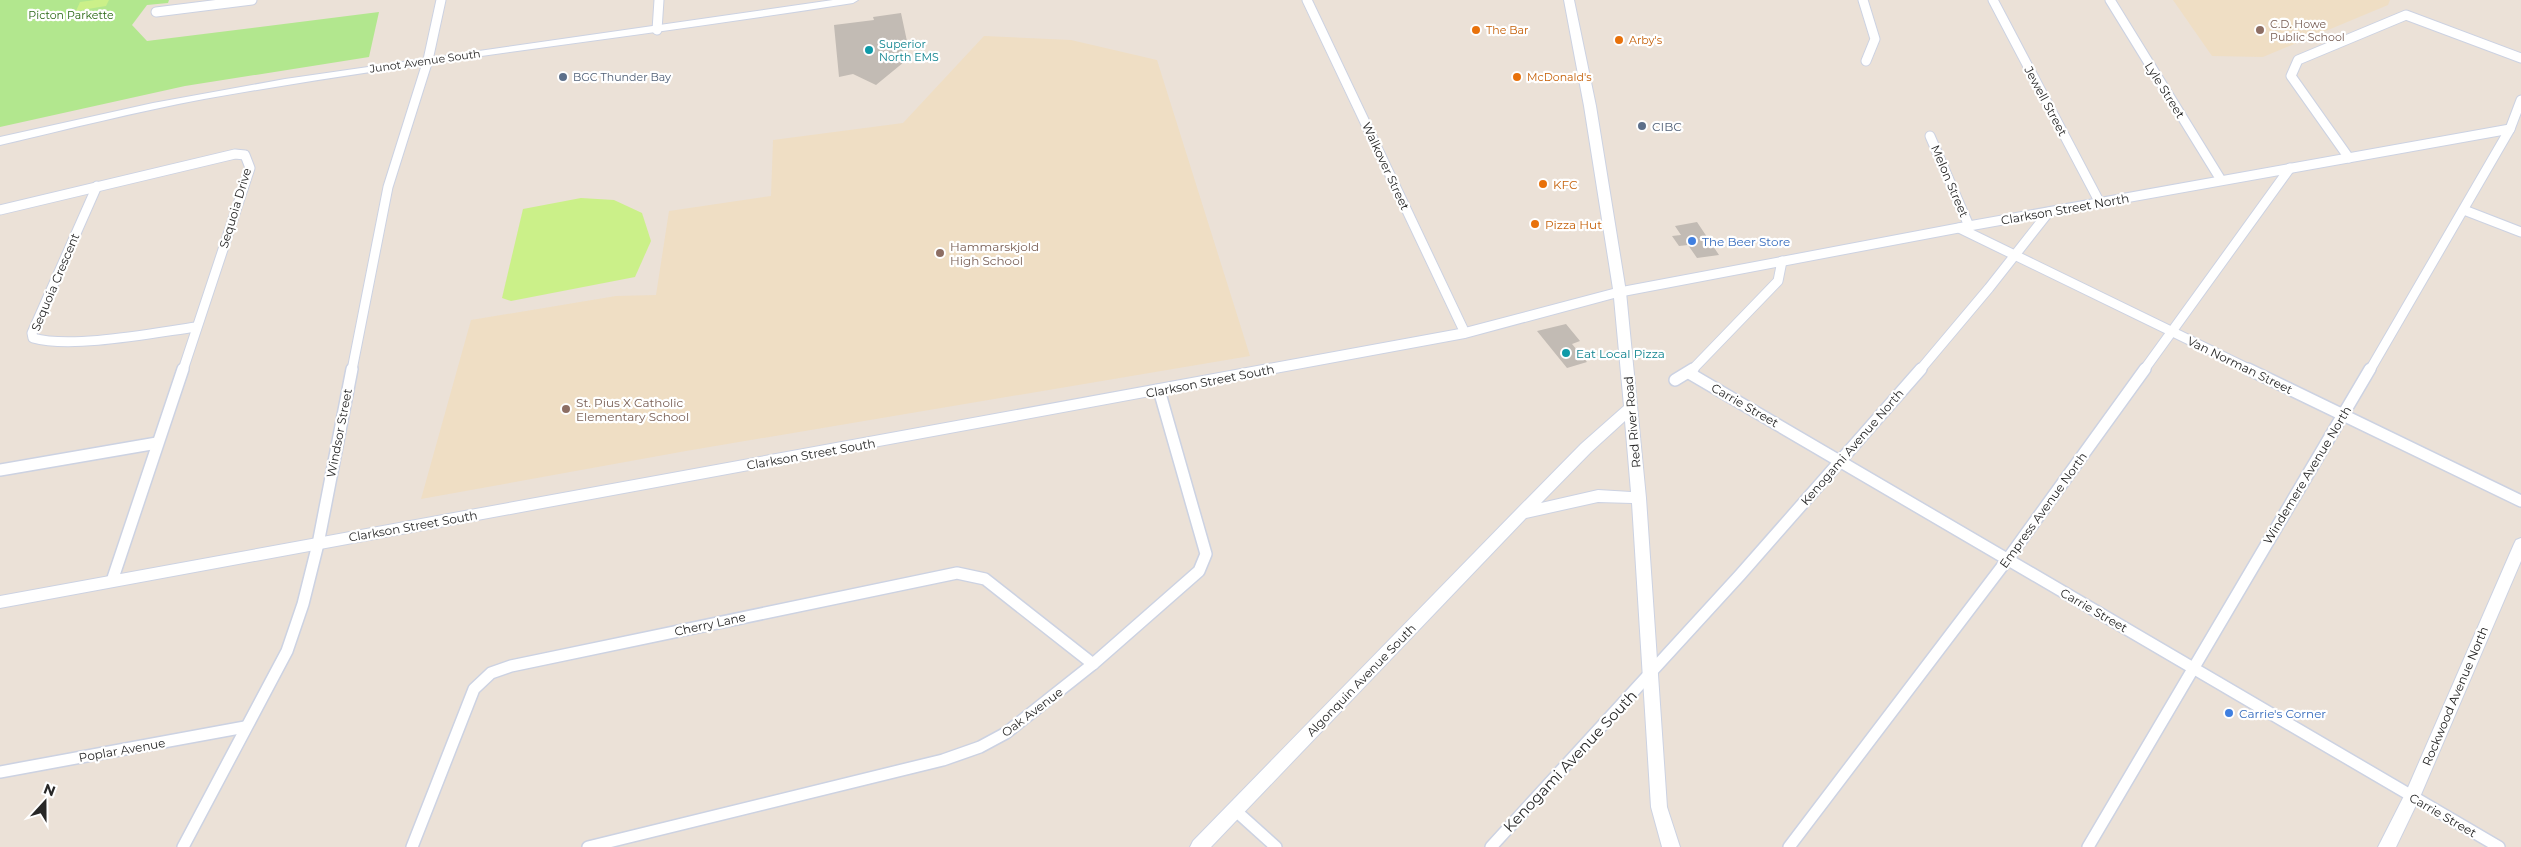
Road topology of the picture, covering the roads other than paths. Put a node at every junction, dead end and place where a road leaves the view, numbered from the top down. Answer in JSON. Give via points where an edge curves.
{"nodes":[{"id":1,"x":252,"y":0,"type":"edge"},
{"id":2,"x":441,"y":0,"type":"edge"},
{"id":3,"x":659,"y":0,"type":"edge"},
{"id":4,"x":853,"y":0,"type":"edge"},
{"id":5,"x":1307,"y":0,"type":"edge"},
{"id":6,"x":1569,"y":0,"type":"edge"},
{"id":7,"x":1863,"y":0,"type":"edge"},
{"id":8,"x":1993,"y":0,"type":"edge"},
{"id":9,"x":2110,"y":0,"type":"edge"},
{"id":10,"x":156,"y":12,"type":"dead end"},
{"id":11,"x":657,"y":30,"type":"junction"},
{"id":12,"x":2521,"y":58,"type":"edge"},
{"id":13,"x":428,"y":60,"type":"junction"},
{"id":14,"x":1866,"y":61,"type":"dead end"},
{"id":15,"x":2521,"y":100,"type":"edge"},
{"id":16,"x":2510,"y":129,"type":"junction"},
{"id":17,"x":1930,"y":136,"type":"dead end"},
{"id":18,"x":0,"y":142,"type":"edge"},
{"id":19,"x":2349,"y":158,"type":"junction"},
{"id":20,"x":2290,"y":168,"type":"junction"},
{"id":21,"x":2221,"y":180,"type":"junction"},
{"id":22,"x":97,"y":186,"type":"junction"},
{"id":23,"x":2100,"y":203,"type":"junction"},
{"id":24,"x":0,"y":210,"type":"edge"},
{"id":25,"x":2464,"y":210,"type":"junction"},
{"id":26,"x":2048,"y":213,"type":"junction"},
{"id":27,"x":1969,"y":226,"type":"junction"},
{"id":28,"x":1959,"y":228,"type":"junction"},
{"id":29,"x":2521,"y":232,"type":"edge"},
{"id":30,"x":2017,"y":256,"type":"junction"},
{"id":31,"x":1782,"y":261,"type":"junction"},
{"id":32,"x":1620,"y":292,"type":"junction"},
{"id":33,"x":196,"y":327,"type":"junction"},
{"id":34,"x":2172,"y":332,"type":"junction"},
{"id":35,"x":1464,"y":333,"type":"junction"},
{"id":36,"x":1689,"y":373,"type":"junction"},
{"id":37,"x":1675,"y":380,"type":"dead end"},
{"id":38,"x":1159,"y":390,"type":"junction"},
{"id":39,"x":1632,"y":408,"type":"junction"},
{"id":40,"x":2342,"y":415,"type":"junction"},
{"id":41,"x":157,"y":443,"type":"junction"},
{"id":42,"x":1841,"y":461,"type":"junction"},
{"id":43,"x":0,"y":470,"type":"edge"},
{"id":44,"x":1638,"y":498,"type":"junction"},
{"id":45,"x":2521,"y":501,"type":"edge"},
{"id":46,"x":1522,"y":513,"type":"junction"},
{"id":47,"x":318,"y":544,"type":"junction"},
{"id":48,"x":2521,"y":544,"type":"edge"},
{"id":49,"x":2007,"y":560,"type":"junction"},
{"id":50,"x":112,"y":581,"type":"junction"},
{"id":51,"x":0,"y":602,"type":"edge"},
{"id":52,"x":1093,"y":664,"type":"junction"},
{"id":53,"x":2195,"y":668,"type":"junction"},
{"id":54,"x":1649,"y":676,"type":"junction"},
{"id":55,"x":245,"y":727,"type":"junction"},
{"id":56,"x":0,"y":772,"type":"edge"},
{"id":57,"x":2412,"y":797,"type":"junction"},
{"id":58,"x":1236,"y":811,"type":"junction"},
{"id":59,"x":631,"y":842,"type":"edge"},
{"id":60,"x":183,"y":847,"type":"edge"},
{"id":61,"x":412,"y":847,"type":"edge"},
{"id":62,"x":588,"y":847,"type":"edge"},
{"id":63,"x":1199,"y":847,"type":"edge"},
{"id":64,"x":1276,"y":847,"type":"edge"},
{"id":65,"x":1491,"y":847,"type":"edge"},
{"id":66,"x":1671,"y":847,"type":"edge"},
{"id":67,"x":1788,"y":847,"type":"edge"},
{"id":68,"x":2088,"y":847,"type":"edge"},
{"id":69,"x":2387,"y":847,"type":"edge"},
{"id":70,"x":2499,"y":847,"type":"edge"}],
"edges":[{"from":1,"to":10,"type":"street"},
{"from":2,"to":13,"type":"street","name":"Windsor Street"},
{"from":3,"to":11,"type":"street"},
{"from":4,"to":11,"type":"main road","name":"Junot Avenue South"},
{"from":5,"to":35,"type":"street","name":"Walkover Street"},
{"from":6,"to":32,"type":"main road","name":"Red River Road"},
{"from":7,"to":14,"type":"street","via":[[1875,39]]},
{"from":8,"to":23,"type":"street","name":"Jewell Street"},
{"from":9,"to":21,"type":"street","name":"Lyle Street"},
{"from":11,"to":13,"type":"main road","name":"Junot Avenue South"},
{"from":12,"to":19,"type":"street","via":[[2406,15],[2298,60],[2291,76]]},
{"from":13,"to":18,"type":"main road","name":"Junot Avenue South","via":[[202,96]]},
{"from":13,"to":47,"type":"street","name":"Windsor Street","via":[[388,187]]},
{"from":15,"to":16,"type":"street","name":"Windemere Avenue North"},
{"from":16,"to":19,"type":"street","name":"Clarkson Street North"},
{"from":16,"to":25,"type":"street","name":"Windemere Avenue North"},
{"from":17,"to":27,"type":"street","name":"Melon Street"},
{"from":19,"to":20,"type":"street","name":"Clarkson Street North"},
{"from":20,"to":21,"type":"street","name":"Clarkson Street North"},
{"from":20,"to":34,"type":"street","name":"Empress Avenue North"},
{"from":21,"to":23,"type":"street","name":"Clarkson Street North"},
{"from":22,"to":24,"type":"street","name":"Sequoia Drive"},
{"from":22,"to":33,"type":"street","name":"Sequoia Crescent","via":[[32,333],[33,338],[61,342]]},
{"from":22,"to":33,"type":"street","name":"Sequoia Drive","via":[[235,154],[245,155],[250,168]]},
{"from":23,"to":26,"type":"street","name":"Clarkson Street North"},
{"from":25,"to":29,"type":"street"},
{"from":25,"to":40,"type":"street","name":"Windemere Avenue North"},
{"from":26,"to":27,"type":"street","name":"Clarkson Street North"},
{"from":26,"to":30,"type":"street","name":"Kenogami Avenue North"},
{"from":27,"to":28,"type":"street","name":"Clarkson Street North"},
{"from":28,"to":30,"type":"street","name":"Van Norman Street"},
{"from":28,"to":31,"type":"street","name":"Clarkson Street North"},
{"from":30,"to":34,"type":"street","name":"Van Norman Street"},
{"from":30,"to":42,"type":"street","name":"Kenogami Avenue North"},
{"from":31,"to":32,"type":"street","name":"Clarkson Street North"},
{"from":31,"to":36,"type":"street","via":[[1778,281]]},
{"from":32,"to":35,"type":"main road","name":"Clarkson Street South"},
{"from":32,"to":39,"type":"main road","name":"Red River Road"},
{"from":33,"to":41,"type":"street","name":"Sequoia Drive"},
{"from":34,"to":40,"type":"street","name":"Van Norman Street"},
{"from":34,"to":49,"type":"street","name":"Empress Avenue North"},
{"from":35,"to":38,"type":"main road","name":"Clarkson Street South"},
{"from":36,"to":37,"type":"street"},
{"from":36,"to":42,"type":"street","name":"Carrie Street"},
{"from":38,"to":47,"type":"main road","name":"Clarkson Street South"},
{"from":38,"to":52,"type":"street","name":"Oak Avenue","via":[[1206,554],[1199,571]]},
{"from":39,"to":44,"type":"main road","name":"Red River Road"},
{"from":39,"to":46,"type":"main road","name":"Algonquin Avenue South","via":[[1586,448]]},
{"from":40,"to":45,"type":"street","name":"Van Norman Street"},
{"from":40,"to":53,"type":"street","name":"Windemere Avenue North"},
{"from":41,"to":43,"type":"street"},
{"from":41,"to":50,"type":"street","name":"Sequoia Drive"},
{"from":42,"to":49,"type":"street","name":"Carrie Street"},
{"from":42,"to":54,"type":"street","name":"Kenogami Avenue North"},
{"from":44,"to":46,"type":"main road","via":[[1598,496]]},
{"from":44,"to":54,"type":"main road","name":"Red River Road"},
{"from":46,"to":58,"type":"main road","name":"Algonquin Avenue South"},
{"from":47,"to":50,"type":"main road","name":"Clarkson Street South"},
{"from":47,"to":55,"type":"street","name":"Windsor Street","via":[[287,651]]},
{"from":48,"to":57,"type":"main road","name":"Rockwood Avenue North"},
{"from":49,"to":53,"type":"street","name":"Carrie Street"},
{"from":49,"to":67,"type":"street","name":"Empress Avenue North"},
{"from":50,"to":51,"type":"main road","name":"Clarkson Street South"},
{"from":52,"to":59,"type":"street","name":"Oak Avenue","via":[[1006,733],[980,747],[943,760]]},
{"from":52,"to":61,"type":"street","name":"Cherry Lane","via":[[985,579],[957,573],[511,666],[491,673],[474,688]]},
{"from":53,"to":57,"type":"street","name":"Carrie Street"},
{"from":53,"to":68,"type":"street","name":"Windemere Avenue North"},
{"from":54,"to":65,"type":"street","name":"Kenogami Avenue South"},
{"from":54,"to":66,"type":"main road","name":"Red River Road","via":[[1659,807]]},
{"from":55,"to":56,"type":"street","name":"Poplar Avenue"},
{"from":55,"to":60,"type":"street","name":"Windsor Street"},
{"from":57,"to":69,"type":"main road","name":"Rockwood Avenue North"},
{"from":57,"to":70,"type":"street","name":"Carrie Street"},
{"from":58,"to":63,"type":"main road","name":"Algonquin Avenue South"},
{"from":58,"to":64,"type":"street"},
{"from":59,"to":62,"type":"street","name":"Oak Avenue"}]}
